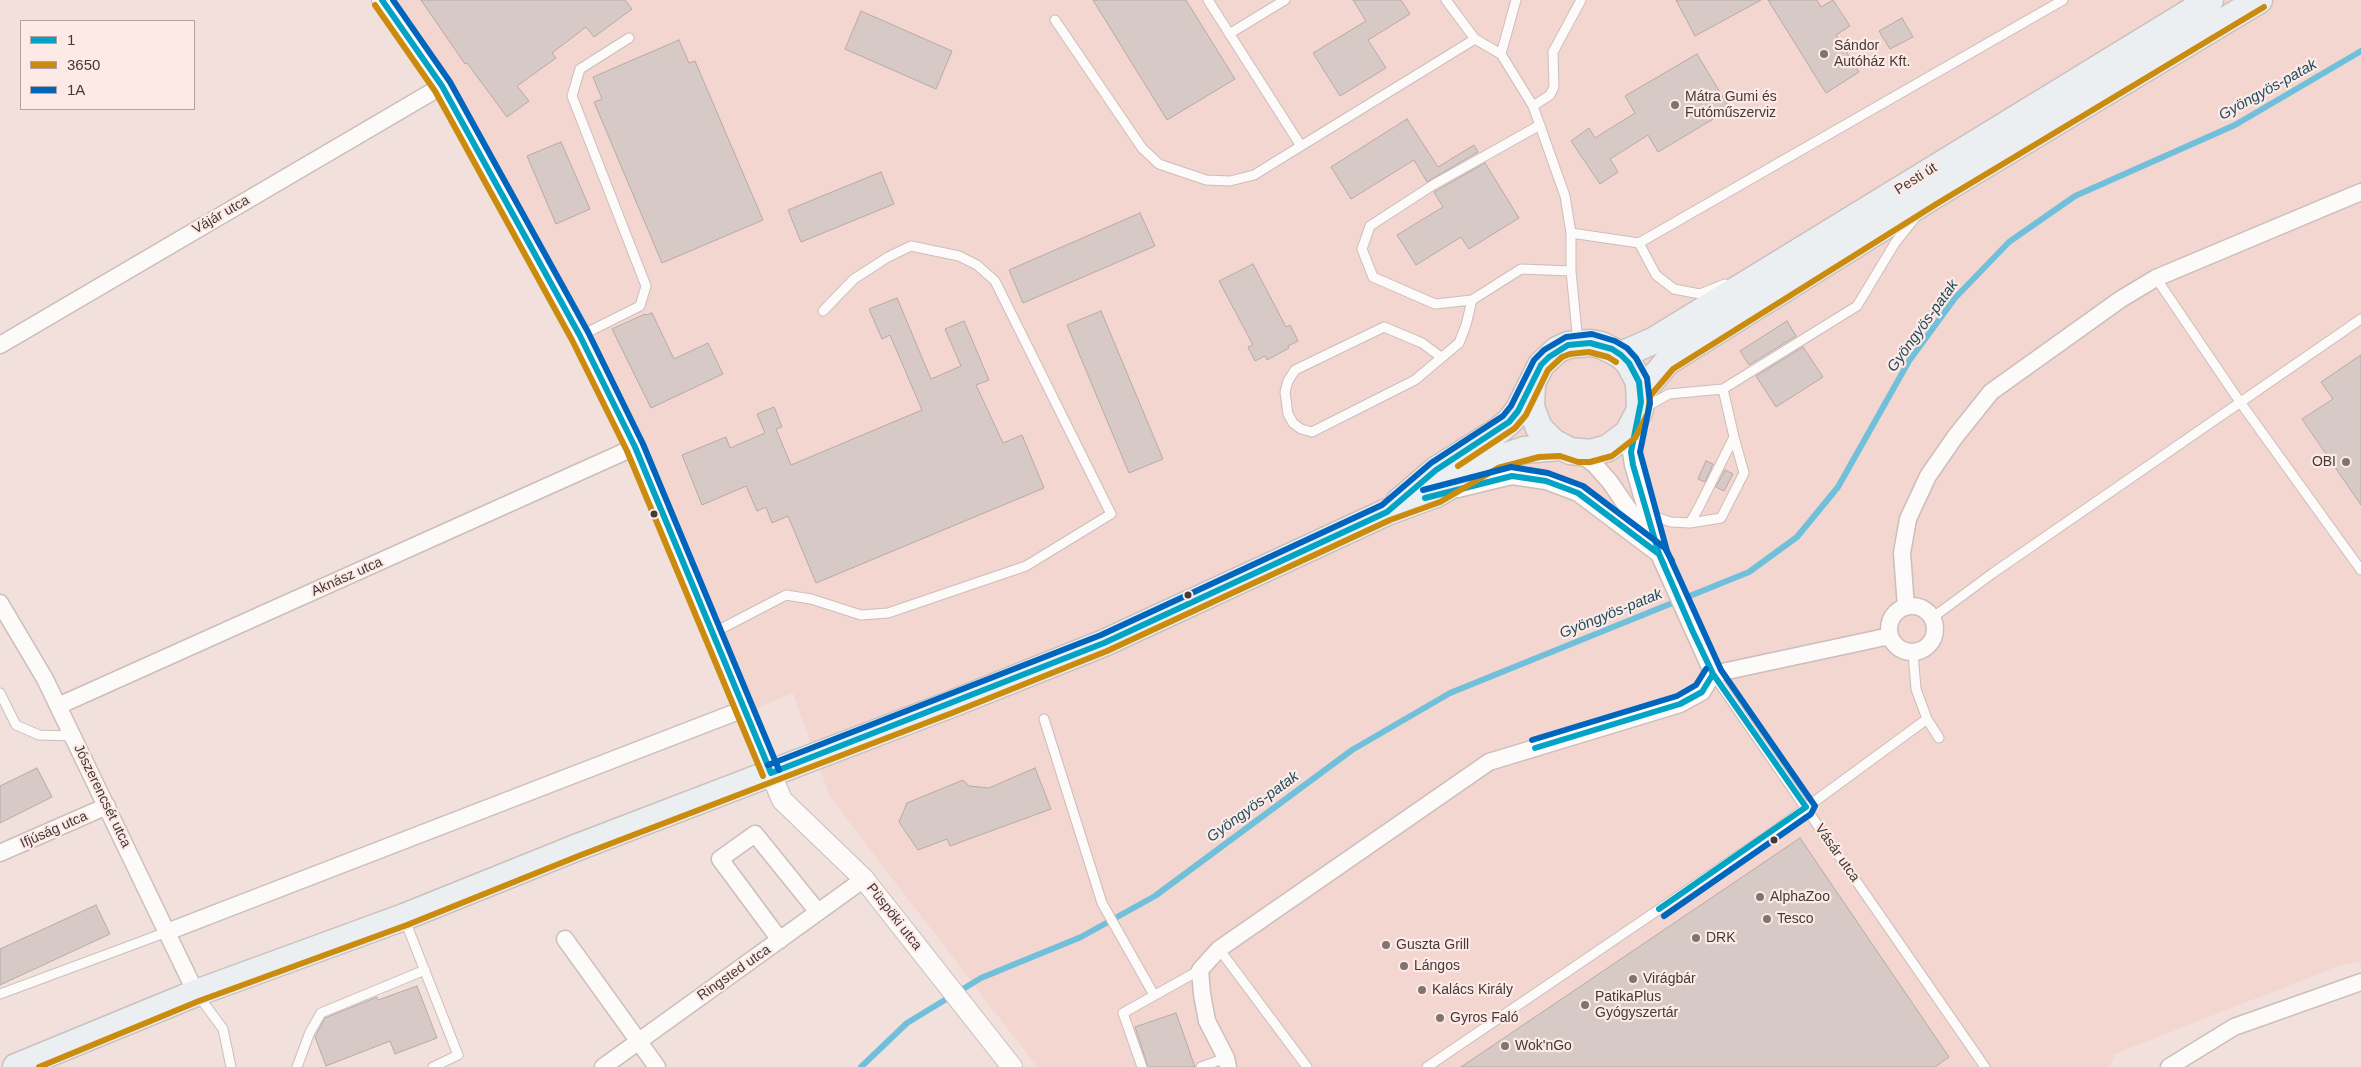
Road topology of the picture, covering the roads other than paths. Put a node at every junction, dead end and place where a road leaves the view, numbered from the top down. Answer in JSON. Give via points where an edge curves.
{"nodes":[{"id":1,"x":382,"y":0,"type":"edge"},
{"id":2,"x":1208,"y":0,"type":"edge"},
{"id":3,"x":1285,"y":0,"type":"edge"},
{"id":4,"x":1446,"y":0,"type":"edge"},
{"id":5,"x":1516,"y":0,"type":"edge"},
{"id":6,"x":1581,"y":0,"type":"edge"},
{"id":7,"x":2063,"y":0,"type":"edge"},
{"id":8,"x":2210,"y":0,"type":"edge"},
{"id":9,"x":2259,"y":0,"type":"edge"},
{"id":10,"x":1055,"y":20,"type":"dead end"},
{"id":11,"x":1229,"y":34,"type":"junction"},
{"id":12,"x":630,"y":38,"type":"dead end"},
{"id":13,"x":1474,"y":39,"type":"junction"},
{"id":14,"x":1501,"y":54,"type":"junction"},
{"id":15,"x":442,"y":86,"type":"junction"},
{"id":16,"x":1533,"y":106,"type":"junction"},
{"id":17,"x":1540,"y":125,"type":"junction"},
{"id":18,"x":1301,"y":146,"type":"junction"},
{"id":19,"x":2361,"y":192,"type":"edge"},
{"id":20,"x":1933,"y":196,"type":"junction"},
{"id":21,"x":1571,"y":233,"type":"junction"},
{"id":22,"x":1639,"y":243,"type":"junction"},
{"id":23,"x":1786,"y":261,"type":"junction"},
{"id":24,"x":1571,"y":271,"type":"junction"},
{"id":25,"x":2156,"y":278,"type":"junction"},
{"id":26,"x":1472,"y":300,"type":"junction"},
{"id":27,"x":823,"y":311,"type":"dead end"},
{"id":28,"x":2361,"y":319,"type":"edge"},
{"id":29,"x":580,"y":336,"type":"junction"},
{"id":30,"x":1578,"y":343,"type":"junction"},
{"id":31,"x":0,"y":345,"type":"edge"},
{"id":32,"x":1621,"y":355,"type":"junction"},
{"id":33,"x":1441,"y":357,"type":"junction"},
{"id":34,"x":1532,"y":385,"type":"junction"},
{"id":35,"x":1723,"y":389,"type":"junction"},
{"id":36,"x":2240,"y":402,"type":"junction"},
{"id":37,"x":1639,"y":409,"type":"junction"},
{"id":38,"x":1734,"y":437,"type":"junction"},
{"id":39,"x":635,"y":447,"type":"junction"},
{"id":40,"x":1570,"y":450,"type":"junction"},
{"id":41,"x":1436,"y":494,"type":"junction"},
{"id":42,"x":1387,"y":512,"type":"junction"},
{"id":43,"x":1649,"y":515,"type":"junction"},
{"id":44,"x":1690,"y":522,"type":"junction"},
{"id":45,"x":1662,"y":560,"type":"junction"},
{"id":46,"x":2361,"y":570,"type":"edge"},
{"id":47,"x":0,"y":603,"type":"edge"},
{"id":48,"x":1906,"y":607,"type":"junction"},
{"id":49,"x":1932,"y":618,"type":"junction"},
{"id":50,"x":712,"y":633,"type":"junction"},
{"id":51,"x":1890,"y":636,"type":"junction"},
{"id":52,"x":1913,"y":653,"type":"junction"},
{"id":53,"x":1713,"y":674,"type":"junction"},
{"id":54,"x":0,"y":694,"type":"edge"},
{"id":55,"x":58,"y":706,"type":"junction"},
{"id":56,"x":744,"y":709,"type":"junction"},
{"id":57,"x":1044,"y":719,"type":"dead end"},
{"id":58,"x":1927,"y":719,"type":"junction"},
{"id":59,"x":73,"y":736,"type":"junction"},
{"id":60,"x":1939,"y":738,"type":"dead end"},
{"id":61,"x":770,"y":773,"type":"junction"},
{"id":62,"x":107,"y":806,"type":"junction"},
{"id":63,"x":1806,"y":807,"type":"junction"},
{"id":64,"x":0,"y":853,"type":"edge"},
{"id":65,"x":864,"y":879,"type":"junction"},
{"id":66,"x":818,"y":912,"type":"junction"},
{"id":67,"x":404,"y":917,"type":"junction"},
{"id":68,"x":167,"y":932,"type":"junction"},
{"id":69,"x":565,"y":939,"type":"dead end"},
{"id":70,"x":780,"y":940,"type":"junction"},
{"id":71,"x":1218,"y":949,"type":"junction"},
{"id":72,"x":425,"y":970,"type":"junction"},
{"id":73,"x":1200,"y":970,"type":"junction"},
{"id":74,"x":2361,"y":981,"type":"edge"},
{"id":75,"x":196,"y":993,"type":"junction"},
{"id":76,"x":0,"y":994,"type":"edge"},
{"id":77,"x":1154,"y":995,"type":"junction"},
{"id":78,"x":638,"y":1041,"type":"junction"},
{"id":79,"x":1227,"y":1063,"type":"edge"},
{"id":80,"x":16,"y":1067,"type":"edge"},
{"id":81,"x":231,"y":1067,"type":"edge"},
{"id":82,"x":297,"y":1067,"type":"edge"},
{"id":83,"x":433,"y":1067,"type":"edge"},
{"id":84,"x":603,"y":1067,"type":"edge"},
{"id":85,"x":657,"y":1067,"type":"edge"},
{"id":86,"x":1012,"y":1067,"type":"edge"},
{"id":87,"x":1142,"y":1067,"type":"edge"},
{"id":88,"x":1200,"y":1067,"type":"edge"},
{"id":89,"x":1306,"y":1067,"type":"edge"},
{"id":90,"x":1426,"y":1067,"type":"edge"},
{"id":91,"x":1984,"y":1067,"type":"edge"},
{"id":92,"x":2168,"y":1067,"type":"edge"}],
"edges":[{"from":1,"to":15,"type":"street","name":"Püspöki utca"},
{"from":2,"to":11,"type":"lane"},
{"from":3,"to":11,"type":"lane"},
{"from":4,"to":13,"type":"lane"},
{"from":5,"to":14,"type":"lane"},
{"from":6,"to":16,"type":"lane","via":[[1553,52],[1554,87],[1550,95]]},
{"from":7,"to":22,"type":"lane"},
{"from":8,"to":23,"type":"main road","name":"Pesti út"},
{"from":9,"to":20,"type":"main road","name":"Pesti út"},
{"from":10,"to":18,"type":"lane","via":[[1142,148],[1160,164],[1206,180],[1230,181],[1254,175]]},
{"from":11,"to":18,"type":"lane"},
{"from":12,"to":29,"type":"lane","via":[[580,69],[572,96],[646,286],[640,306]]},
{"from":13,"to":14,"type":"lane"},
{"from":13,"to":18,"type":"lane"},
{"from":14,"to":16,"type":"lane"},
{"from":15,"to":29,"type":"street","name":"Püspöki utca"},
{"from":15,"to":31,"type":"street","name":"Vájár utca"},
{"from":16,"to":17,"type":"lane"},
{"from":17,"to":21,"type":"lane","via":[[1565,196]]},
{"from":17,"to":26,"type":"lane","via":[[1433,185],[1370,226],[1362,249],[1373,277],[1434,304]]},
{"from":19,"to":25,"type":"street"},
{"from":20,"to":35,"type":"lane","via":[[1894,243],[1857,306]]},
{"from":20,"to":37,"type":"main road","name":"Pesti út","via":[[1667,362]]},
{"from":21,"to":22,"type":"lane"},
{"from":21,"to":24,"type":"lane"},
{"from":22,"to":23,"type":"lane","via":[[1656,275],[1674,289],[1700,294]]},
{"from":23,"to":32,"type":"main road","name":"Pesti út","via":[[1654,341]]},
{"from":24,"to":26,"type":"lane","via":[[1521,269]]},
{"from":24,"to":30,"type":"lane"},
{"from":25,"to":36,"type":"lane"},
{"from":25,"to":48,"type":"street","via":[[2121,299],[1991,392],[1955,437],[1928,476],[1908,519],[1902,553]]},
{"from":26,"to":33,"type":"lane","via":[[1459,343]]},
{"from":27,"to":50,"type":"lane","via":[[854,279],[911,246],[959,256],[977,265],[994,281],[1111,514],[1026,566],[888,613],[861,615],[812,599],[786,595]]},
{"from":28,"to":36,"type":"lane"},
{"from":29,"to":39,"type":"street","name":"Püspöki utca"},
{"from":30,"to":32,"type":"main road","name":"Pesti út","via":[[1601,344]]},
{"from":30,"to":34,"type":"main road","name":"Pesti út","via":[[1557,350],[1549,357],[1538,370]]},
{"from":32,"to":37,"type":"main road","name":"Pesti út","via":[[1635,372]]},
{"from":33,"to":33,"type":"lane","via":[[1414,380],[1312,432],[1301,429],[1288,414],[1285,392],[1295,370],[1384,327],[1422,343]]},
{"from":34,"to":40,"type":"main road","name":"Pesti út","via":[[1534,418],[1545,436]]},
{"from":34,"to":42,"type":"main road","name":"Pesti út","via":[[1518,411],[1498,431],[1436,470]]},
{"from":35,"to":37,"type":"lane","via":[[1670,394]]},
{"from":35,"to":38,"type":"lane"},
{"from":36,"to":46,"type":"lane"},
{"from":36,"to":49,"type":"lane"},
{"from":37,"to":40,"type":"main road","name":"Pesti út","via":[[1628,433],[1608,448],[1599,451]]},
{"from":37,"to":43,"type":"street","name":"Vásár utca","via":[[1631,452]]},
{"from":38,"to":44,"type":"lane"},
{"from":38,"to":44,"type":"lane","via":[[1744,473],[1721,518]]},
{"from":39,"to":50,"type":"street","name":"Püspöki utca"},
{"from":39,"to":55,"type":"street","name":"Aknász utca"},
{"from":40,"to":41,"type":"main road","name":"Pesti út","via":[[1524,450],[1494,460]]},
{"from":40,"to":45,"type":"street","name":"Vásár utca","via":[[1595,465],[1610,482]]},
{"from":41,"to":42,"type":"main road","name":"Pesti út"},
{"from":41,"to":45,"type":"street","name":"Vásár utca","via":[[1512,476],[1546,481],[1578,493]]},
{"from":42,"to":61,"type":"main road","name":"Pesti út","via":[[1104,643]]},
{"from":43,"to":44,"type":"lane","via":[[1671,522]]},
{"from":43,"to":45,"type":"street","name":"Vásár utca"},
{"from":45,"to":53,"type":"street","name":"Vásár utca"},
{"from":47,"to":55,"type":"street","name":"Jószerencsét utca"},
{"from":48,"to":49,"type":"street","via":[[1918,607]]},
{"from":48,"to":51,"type":"street","via":[[1892,618]]},
{"from":49,"to":52,"type":"street","via":[[1933,641]]},
{"from":50,"to":56,"type":"street","name":"Püspöki utca"},
{"from":51,"to":52,"type":"street","via":[[1896,646]]},
{"from":51,"to":53,"type":"street"},
{"from":52,"to":58,"type":"lane","via":[[1916,689]]},
{"from":53,"to":63,"type":"lane","name":"Vásár utca"},
{"from":53,"to":71,"type":"street","via":[[1702,692],[1680,704],[1489,762]]},
{"from":54,"to":59,"type":"lane","via":[[16,725],[39,734]]},
{"from":55,"to":59,"type":"street","name":"Jószerencsét utca"},
{"from":56,"to":61,"type":"street","name":"Püspöki utca"},
{"from":56,"to":68,"type":"street"},
{"from":57,"to":77,"type":"lane","via":[[1102,903]]},
{"from":58,"to":60,"type":"lane"},
{"from":58,"to":63,"type":"lane"},
{"from":59,"to":62,"type":"street","name":"Jószerencsét utca"},
{"from":61,"to":65,"type":"street","name":"Püspöki utca","via":[[782,800]]},
{"from":61,"to":67,"type":"main road","name":"Pesti út"},
{"from":62,"to":64,"type":"street","name":"Ifjúság utca"},
{"from":62,"to":68,"type":"street","name":"Jószerencsét utca"},
{"from":63,"to":90,"type":"lane"},
{"from":63,"to":91,"type":"lane","name":"Vásár utca"},
{"from":65,"to":66,"type":"street","name":"Ringsted utca"},
{"from":65,"to":86,"type":"street","name":"Püspöki utca"},
{"from":66,"to":70,"type":"street","name":"Ringsted utca"},
{"from":66,"to":70,"type":"street","via":[[755,834],[720,859]]},
{"from":67,"to":72,"type":"lane"},
{"from":67,"to":75,"type":"main road","name":"Pesti út"},
{"from":68,"to":75,"type":"street","name":"Jószerencsét utca"},
{"from":68,"to":76,"type":"lane"},
{"from":69,"to":78,"type":"street"},
{"from":70,"to":78,"type":"street","name":"Ringsted utca"},
{"from":71,"to":73,"type":"street"},
{"from":71,"to":89,"type":"lane"},
{"from":72,"to":82,"type":"lane","via":[[321,1013]]},
{"from":72,"to":83,"type":"lane","via":[[458,1055]]},
{"from":73,"to":77,"type":"lane"},
{"from":73,"to":79,"type":"street","via":[[1207,1021]]},
{"from":74,"to":92,"type":"street","via":[[2234,1027]]},
{"from":75,"to":80,"type":"main road","name":"Pesti út"},
{"from":75,"to":81,"type":"lane","via":[[223,1029]]},
{"from":77,"to":87,"type":"lane","via":[[1124,1013]]},
{"from":78,"to":84,"type":"street","name":"Ringsted utca"},
{"from":78,"to":85,"type":"street"},
{"from":79,"to":88,"type":"lane"}]}
